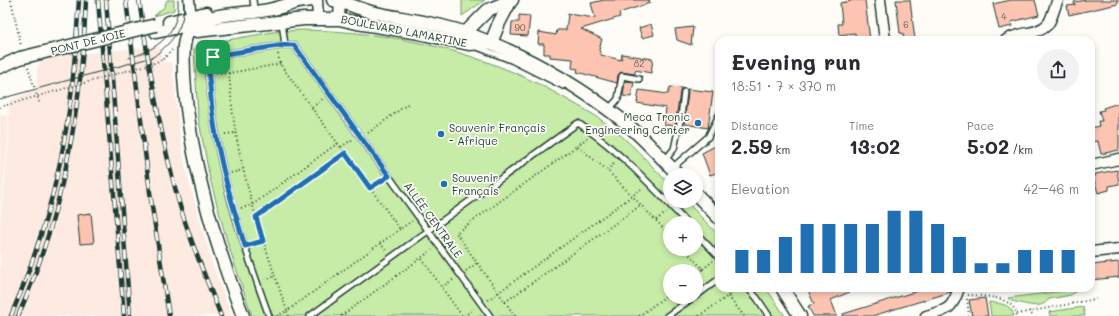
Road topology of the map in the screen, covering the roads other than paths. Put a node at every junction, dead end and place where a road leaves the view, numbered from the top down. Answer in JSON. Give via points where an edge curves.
{"nodes":[{"id":1,"x":312,"y":0,"type":"edge"},
{"id":2,"x":317,"y":0,"type":"edge"},
{"id":3,"x":338,"y":0,"type":"edge"},
{"id":4,"x":512,"y":0,"type":"edge"},
{"id":5,"x":880,"y":0,"type":"edge"},
{"id":6,"x":1058,"y":0,"type":"edge"},
{"id":7,"x":297,"y":2,"type":"junction"},
{"id":8,"x":253,"y":3,"type":"edge"},
{"id":9,"x":318,"y":18,"type":"junction"},
{"id":10,"x":339,"y":19,"type":"junction"},
{"id":11,"x":282,"y":22,"type":"junction"},
{"id":12,"x":156,"y":29,"type":"junction"},
{"id":13,"x":187,"y":29,"type":"junction"},
{"id":14,"x":465,"y":33,"type":"junction"},
{"id":15,"x":884,"y":36,"type":"edge"},
{"id":16,"x":1013,"y":36,"type":"edge"},
{"id":17,"x":491,"y":43,"type":"junction"},
{"id":18,"x":469,"y":44,"type":"junction"},
{"id":19,"x":285,"y":45,"type":"junction"},
{"id":20,"x":1,"y":65,"type":"edge"},
{"id":21,"x":639,"y":78,"type":"dead end"},
{"id":22,"x":684,"y":92,"type":"dead end"},
{"id":23,"x":608,"y":110,"type":"junction"},
{"id":24,"x":715,"y":123,"type":"edge"},
{"id":25,"x":1119,"y":159,"type":"edge"},
{"id":26,"x":1095,"y":164,"type":"edge"},
{"id":27,"x":670,"y":168,"type":"edge"},
{"id":28,"x":670,"y":168,"type":"edge"},
{"id":29,"x":672,"y":168,"type":"edge"},
{"id":30,"x":674,"y":168,"type":"edge"},
{"id":31,"x":703,"y":201,"type":"edge"},
{"id":32,"x":703,"y":205,"type":"edge"},
{"id":33,"x":715,"y":214,"type":"edge"},
{"id":34,"x":680,"y":216,"type":"edge"},
{"id":35,"x":715,"y":218,"type":"edge"},
{"id":36,"x":428,"y":230,"type":"junction"},
{"id":37,"x":703,"y":240,"type":"edge"},
{"id":38,"x":1119,"y":249,"type":"edge"},
{"id":39,"x":1095,"y":252,"type":"edge"},
{"id":40,"x":715,"y":253,"type":"edge"},
{"id":41,"x":715,"y":282,"type":"edge"},
{"id":42,"x":703,"y":290,"type":"edge"},
{"id":43,"x":752,"y":292,"type":"edge"},
{"id":44,"x":779,"y":292,"type":"edge"},
{"id":45,"x":785,"y":292,"type":"edge"},
{"id":46,"x":961,"y":293,"type":"edge"},
{"id":47,"x":684,"y":304,"type":"edge"},
{"id":48,"x":947,"y":313,"type":"edge"},
{"id":49,"x":243,"y":316,"type":"edge"},
{"id":50,"x":268,"y":316,"type":"edge"},
{"id":51,"x":310,"y":316,"type":"edge"},
{"id":52,"x":490,"y":316,"type":"edge"},
{"id":53,"x":667,"y":316,"type":"edge"},
{"id":54,"x":769,"y":316,"type":"edge"},
{"id":55,"x":795,"y":316,"type":"edge"},
{"id":56,"x":800,"y":316,"type":"edge"},
{"id":57,"x":926,"y":316,"type":"edge"}],
"edges":[{"from":1,"to":7,"type":"street","name":"BOULEVARD LAMARTINE"},
{"from":2,"to":9,"type":"street"},
{"from":3,"to":10,"type":"street"},
{"from":3,"to":14,"type":"street","name":"BOULEVARD LAMARTINE","via":[[362,9]]},
{"from":4,"to":14,"type":"street","via":[[488,10]]},
{"from":4,"to":17,"type":"street"},
{"from":5,"to":15,"type":"street"},
{"from":6,"to":16,"type":"street","via":[[1051,19],[1044,27]]},
{"from":7,"to":8,"type":"street","name":"BOULEVARD LAMARTINE"},
{"from":7,"to":13,"type":"street","name":"BOULEVARD LAMARTINE","via":[[267,10],[213,18],[196,23]]},
{"from":8,"to":12,"type":"street","name":"BOULEVARD LAMARTINE","via":[[210,12]]},
{"from":9,"to":10,"type":"street","name":"BOULEVARD LAMARTINE"},
{"from":9,"to":11,"type":"street","name":"BOULEVARD LAMARTINE"},
{"from":10,"to":18,"type":"street","name":"BOULEVARD LAMARTINE"},
{"from":11,"to":13,"type":"street","name":"BOULEVARD LAMARTINE","via":[[196,31]]},
{"from":11,"to":19,"type":"lane"},
{"from":12,"to":13,"type":"street","name":"BOULEVARD LAMARTINE"},
{"from":12,"to":20,"type":"street","name":"PONT DE JOIE"},
{"from":13,"to":49,"type":"street","via":[[184,70],[190,128],[204,196]]},
{"from":14,"to":17,"type":"street","name":"BOULEVARD LAMARTINE"},
{"from":17,"to":18,"type":"street","name":"BOULEVARD LAMARTINE"},
{"from":17,"to":23,"type":"street","name":"BOULEVARD LAMARTINE","via":[[544,68]]},
{"from":18,"to":27,"type":"lane","via":[[511,60],[570,90],[615,120]]},
{"from":19,"to":36,"type":"lane","name":"ALLÉE CENTRALE","via":[[294,45]]},
{"from":19,"to":50,"type":"lane","via":[[213,57],[209,75],[217,143],[224,174]]},
{"from":21,"to":23,"type":"lane","via":[[622,76],[618,99]]},
{"from":22,"to":29,"type":"lane"},
{"from":23,"to":28,"type":"street","name":"BOULEVARD LAMARTINE","via":[[640,136]]},
{"from":24,"to":30,"type":"lane","via":[[708,137]]},
{"from":25,"to":26,"type":"street"},
{"from":31,"to":33,"type":"street"},
{"from":32,"to":35,"type":"lane"},
{"from":34,"to":36,"type":"lane","via":[[618,152],[578,123]]},
{"from":36,"to":51,"type":"lane"},
{"from":36,"to":52,"type":"lane","name":"ALLÉE CENTRALE"},
{"from":37,"to":40,"type":"lane"},
{"from":38,"to":39,"type":"street"},
{"from":41,"to":42,"type":"lane"},
{"from":43,"to":54,"type":"lane"},
{"from":44,"to":55,"type":"lane"},
{"from":45,"to":56,"type":"street"},
{"from":46,"to":48,"type":"street"},
{"from":47,"to":53,"type":"lane"},
{"from":48,"to":57,"type":"street"}]}
